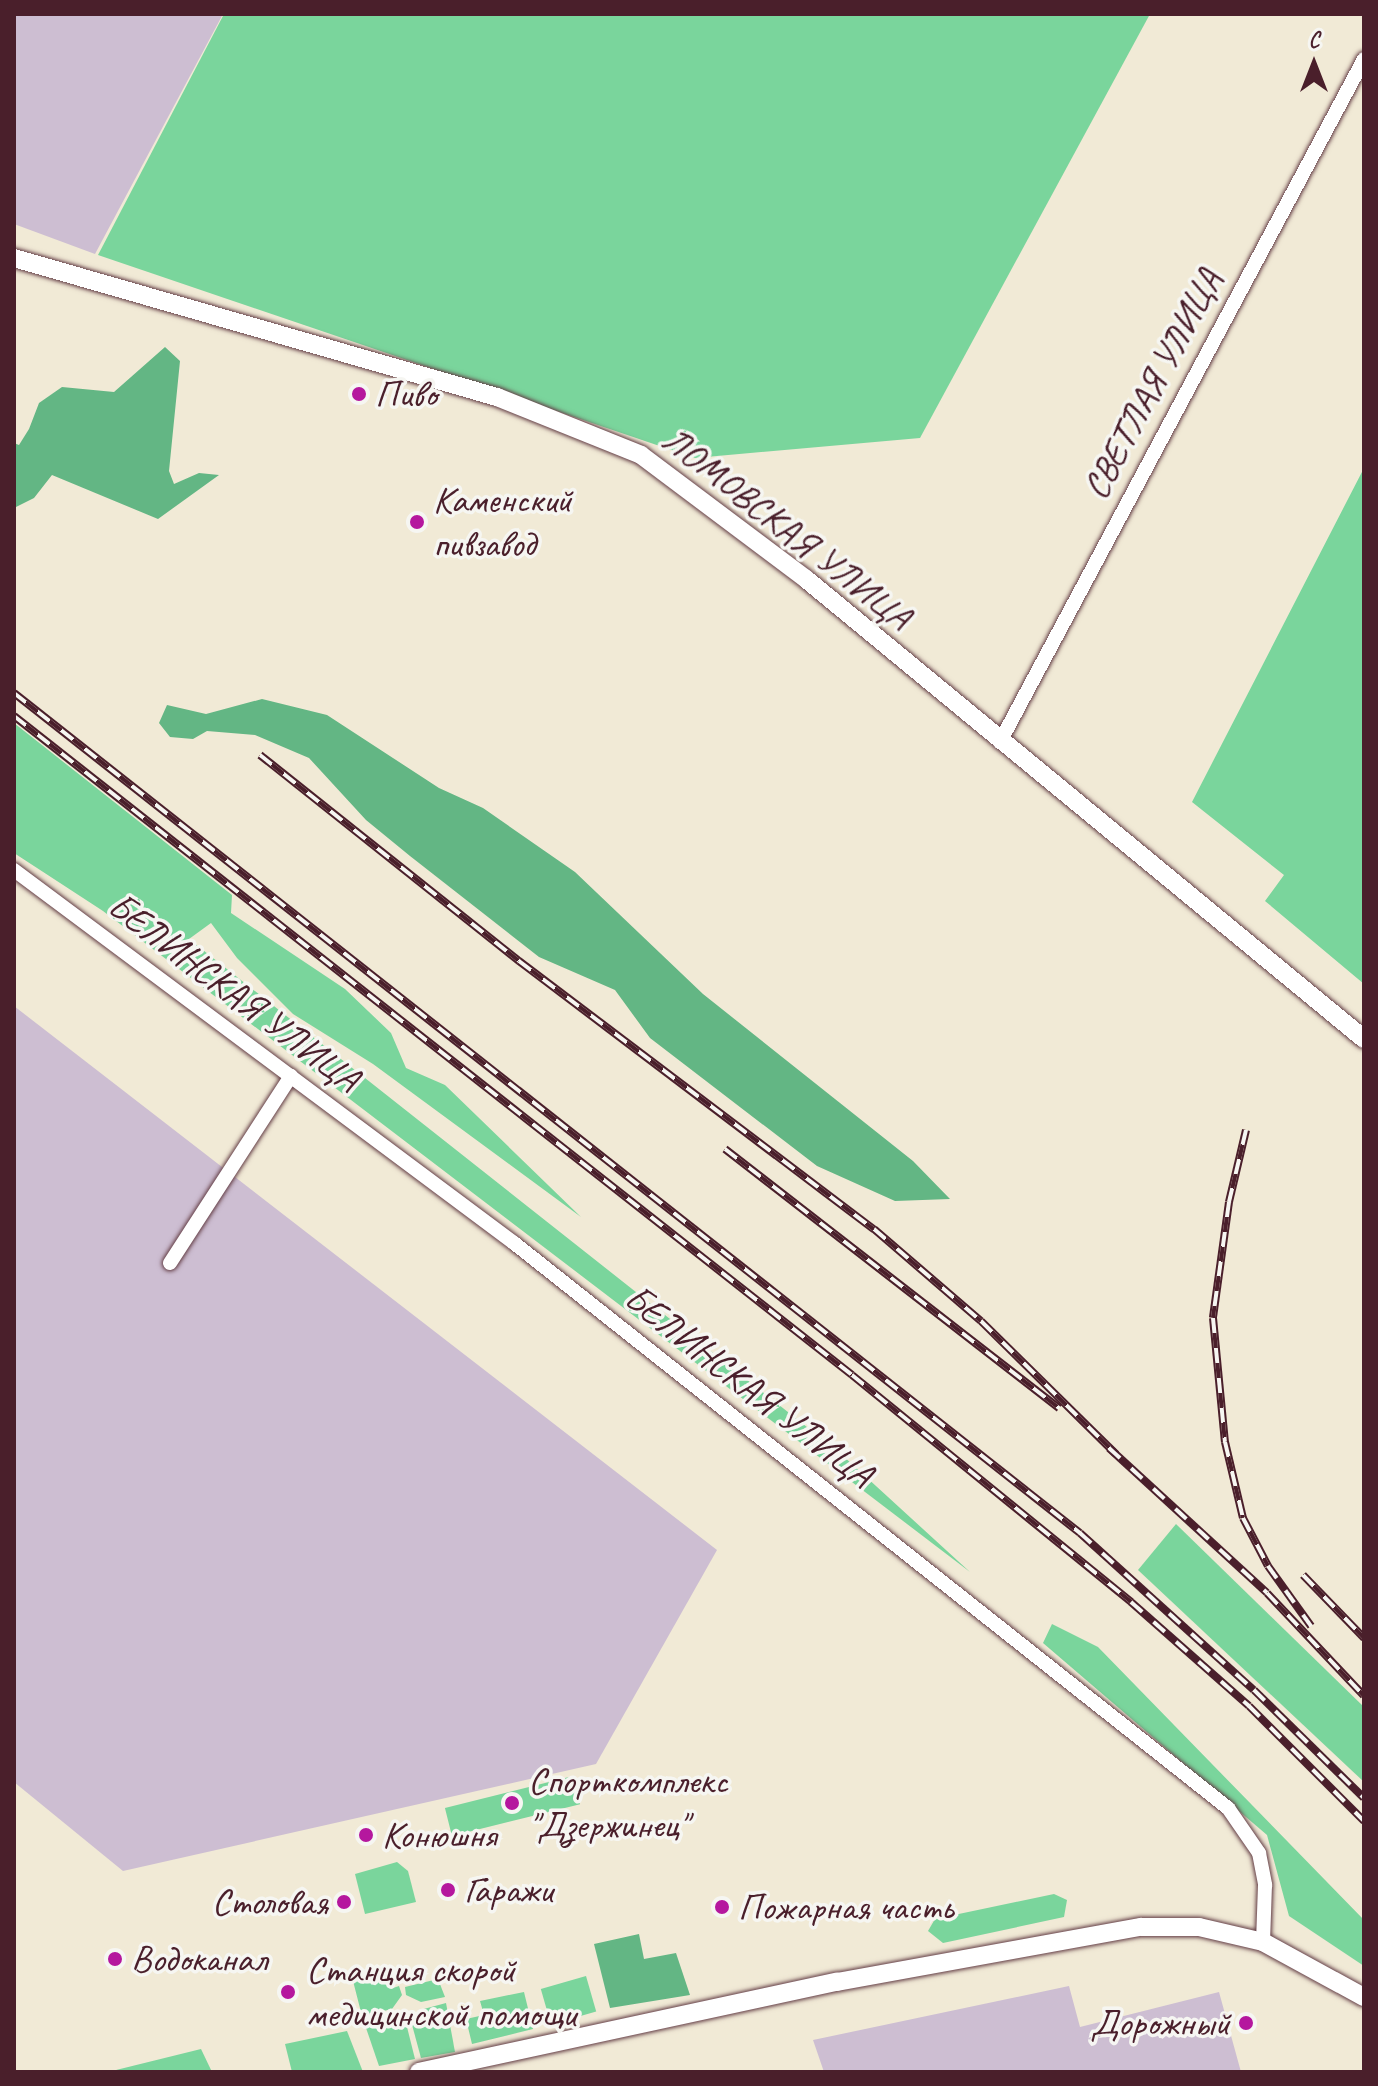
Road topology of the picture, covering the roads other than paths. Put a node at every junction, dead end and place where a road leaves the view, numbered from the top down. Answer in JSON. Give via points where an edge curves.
{"nodes":[{"id":1,"x":1364,"y":59,"type":"edge"},
{"id":2,"x":14,"y":258,"type":"edge"},
{"id":3,"x":1000,"y":742,"type":"junction"},
{"id":4,"x":14,"y":870,"type":"edge"},
{"id":5,"x":1364,"y":1039,"type":"edge"},
{"id":6,"x":291,"y":1076,"type":"junction"},
{"id":7,"x":170,"y":1263,"type":"dead end"},
{"id":8,"x":1263,"y":1942,"type":"junction"},
{"id":9,"x":1364,"y":1997,"type":"edge"},
{"id":10,"x":448,"y":2069,"type":"edge"},
{"id":11,"x":419,"y":2072,"type":"edge"}],
"edges":[{"from":1,"to":3,"type":"street","name":"СВЕТЛАЯ УЛИЦА"},
{"from":2,"to":3,"type":"main road","name":"ЛОМОВСКАЯ УЛИЦА","via":[[497,397],[641,455],[806,579]]},
{"from":3,"to":5,"type":"main road","name":"ЛОМОВСКАЯ УЛИЦА"},
{"from":4,"to":6,"type":"street","name":"БЕЛИНСКАЯ УЛИЦА"},
{"from":6,"to":7,"type":"street"},
{"from":6,"to":8,"type":"street","name":"БЕЛИНСКАЯ УЛИЦА","via":[[514,1243],[1228,1808],[1259,1853],[1265,1885]]},
{"from":8,"to":9,"type":"main road"},
{"from":8,"to":10,"type":"main road","via":[[1199,1927],[1101,1932]]},
{"from":10,"to":11,"type":"main road"}]}
